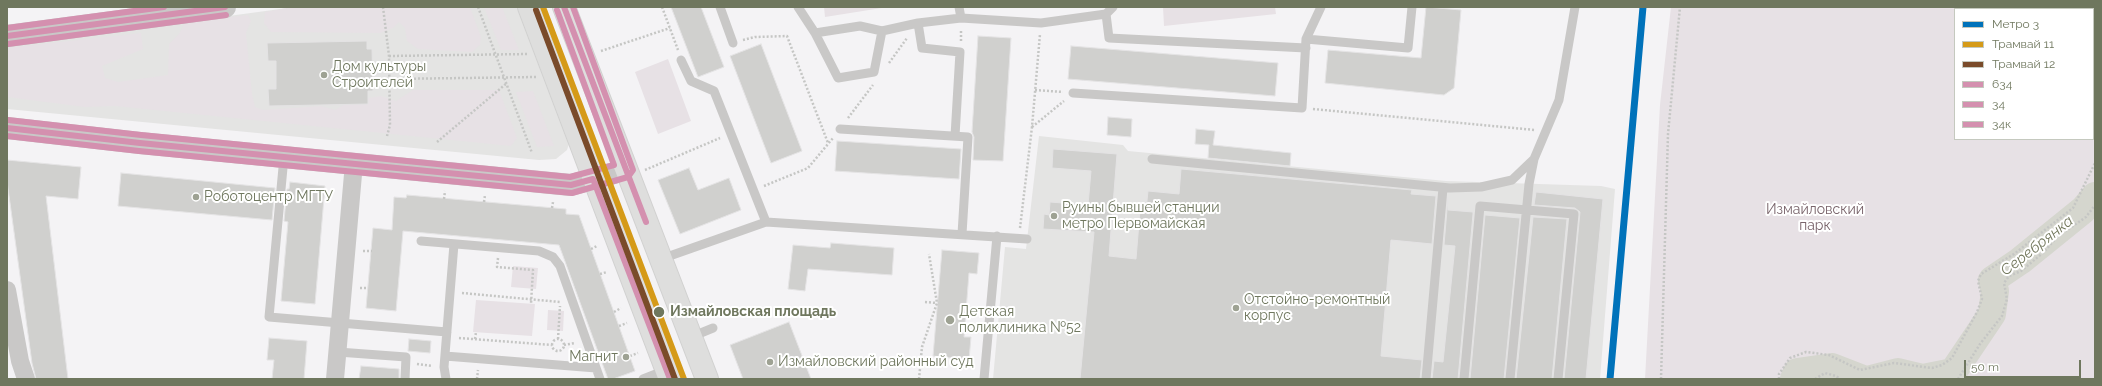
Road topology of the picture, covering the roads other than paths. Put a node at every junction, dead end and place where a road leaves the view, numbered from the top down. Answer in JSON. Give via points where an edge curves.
{"nodes":[{"id":1,"x":225,"y":7,"type":"edge"},
{"id":2,"x":529,"y":7,"type":"edge"},
{"id":3,"x":564,"y":7,"type":"edge"},
{"id":4,"x":720,"y":7,"type":"edge"},
{"id":5,"x":798,"y":7,"type":"edge"},
{"id":6,"x":959,"y":7,"type":"edge"},
{"id":7,"x":1321,"y":7,"type":"edge"},
{"id":8,"x":1412,"y":7,"type":"edge"},
{"id":9,"x":1574,"y":7,"type":"edge"},
{"id":10,"x":1110,"y":10,"type":"edge"},
{"id":11,"x":961,"y":18,"type":"junction"},
{"id":12,"x":918,"y":23,"type":"junction"},
{"id":13,"x":882,"y":31,"type":"junction"},
{"id":14,"x":814,"y":33,"type":"junction"},
{"id":15,"x":7,"y":36,"type":"edge"},
{"id":16,"x":733,"y":43,"type":"road end"},
{"id":17,"x":1306,"y":44,"type":"junction"},
{"id":18,"x":682,"y":60,"type":"road end"},
{"id":19,"x":1073,"y":92,"type":"road end"},
{"id":20,"x":7,"y":128,"type":"edge"},
{"id":21,"x":840,"y":129,"type":"dead end"},
{"id":22,"x":955,"y":136,"type":"junction"},
{"id":23,"x":284,"y":157,"type":"junction"},
{"id":24,"x":1152,"y":159,"type":"dead end"},
{"id":25,"x":1534,"y":159,"type":"junction"},
{"id":26,"x":354,"y":163,"type":"junction"},
{"id":27,"x":634,"y":170,"type":"junction"},
{"id":28,"x":593,"y":179,"type":"junction"},
{"id":29,"x":1443,"y":188,"type":"junction"},
{"id":30,"x":1527,"y":210,"type":"junction"},
{"id":31,"x":766,"y":222,"type":"junction"},
{"id":32,"x":962,"y":234,"type":"junction"},
{"id":33,"x":997,"y":236,"type":"junction"},
{"id":34,"x":1023,"y":238,"type":"road end"},
{"id":35,"x":421,"y":242,"type":"dead end"},
{"id":36,"x":454,"y":244,"type":"junction"},
{"id":37,"x":661,"y":260,"type":"junction"},
{"id":38,"x":7,"y":290,"type":"edge"},
{"id":39,"x":340,"y":323,"type":"junction"},
{"id":40,"x":714,"y":328,"type":"dead end"},
{"id":41,"x":447,"y":334,"type":"junction"},
{"id":42,"x":690,"y":337,"type":"junction"},
{"id":43,"x":338,"y":352,"type":"junction"},
{"id":44,"x":445,"y":356,"type":"junction"},
{"id":45,"x":596,"y":368,"type":"junction"},
{"id":46,"x":668,"y":374,"type":"edge"},
{"id":47,"x":26,"y":379,"type":"edge"},
{"id":48,"x":336,"y":379,"type":"edge"},
{"id":49,"x":405,"y":379,"type":"edge"},
{"id":50,"x":446,"y":379,"type":"edge"},
{"id":51,"x":600,"y":379,"type":"edge"},
{"id":52,"x":643,"y":379,"type":"edge"},
{"id":53,"x":706,"y":379,"type":"edge"},
{"id":54,"x":984,"y":379,"type":"edge"},
{"id":55,"x":1426,"y":379,"type":"edge"},
{"id":56,"x":1464,"y":379,"type":"edge"},
{"id":57,"x":1510,"y":379,"type":"edge"},
{"id":58,"x":1558,"y":379,"type":"edge"}],
"edges":[{"from":1,"to":15,"type":"street"},
{"from":2,"to":28,"type":"main road"},
{"from":3,"to":27,"type":"main road"},
{"from":4,"to":16,"type":"lane"},
{"from":5,"to":14,"type":"lane"},
{"from":6,"to":11,"type":"lane"},
{"from":7,"to":17,"type":"lane"},
{"from":8,"to":17,"type":"lane","via":[[1408,48]]},
{"from":9,"to":25,"type":"lane","via":[[1559,100]]},
{"from":10,"to":11,"type":"lane","via":[[1041,23]]},
{"from":10,"to":17,"type":"lane","via":[[1108,38]]},
{"from":11,"to":12,"type":"lane"},
{"from":12,"to":13,"type":"lane"},
{"from":12,"to":22,"type":"lane","via":[[922,48],[960,52]]},
{"from":13,"to":14,"type":"lane","via":[[860,26]]},
{"from":13,"to":14,"type":"lane","via":[[874,72],[838,78]]},
{"from":17,"to":19,"type":"lane","via":[[1302,108]]},
{"from":18,"to":31,"type":"lane","via":[[692,81],[714,91]]},
{"from":20,"to":23,"type":"street"},
{"from":21,"to":22,"type":"lane"},
{"from":22,"to":32,"type":"lane","via":[[968,137]]},
{"from":23,"to":26,"type":"street"},
{"from":23,"to":39,"type":"lane","via":[[269,316]]},
{"from":24,"to":29,"type":"lane"},
{"from":25,"to":29,"type":"lane","via":[[1512,180],[1481,188]]},
{"from":25,"to":30,"type":"lane"},
{"from":26,"to":28,"type":"street","via":[[571,185]]},
{"from":26,"to":39,"type":"street"},
{"from":27,"to":28,"type":"street"},
{"from":27,"to":37,"type":"main road"},
{"from":28,"to":46,"type":"main road"},
{"from":29,"to":55,"type":"lane"},
{"from":30,"to":56,"type":"lane","via":[[1480,206]]},
{"from":30,"to":57,"type":"lane"},
{"from":30,"to":58,"type":"lane","via":[[1574,214]]},
{"from":31,"to":32,"type":"lane"},
{"from":31,"to":37,"type":"lane"},
{"from":32,"to":33,"type":"lane"},
{"from":33,"to":34,"type":"lane"},
{"from":33,"to":54,"type":"lane"},
{"from":35,"to":36,"type":"lane"},
{"from":36,"to":41,"type":"lane"},
{"from":36,"to":45,"type":"lane","via":[[539,251],[553,257],[560,266]]},
{"from":37,"to":42,"type":"main road"},
{"from":38,"to":47,"type":"street","via":[[20,361]]},
{"from":39,"to":41,"type":"lane"},
{"from":39,"to":43,"type":"street"},
{"from":40,"to":42,"type":"lane"},
{"from":41,"to":44,"type":"lane"},
{"from":42,"to":53,"type":"main road"},
{"from":43,"to":48,"type":"street"},
{"from":43,"to":49,"type":"lane","via":[[406,357]]},
{"from":44,"to":45,"type":"lane"},
{"from":44,"to":50,"type":"lane"},
{"from":45,"to":51,"type":"lane"},
{"from":46,"to":52,"type":"lane"}]}
